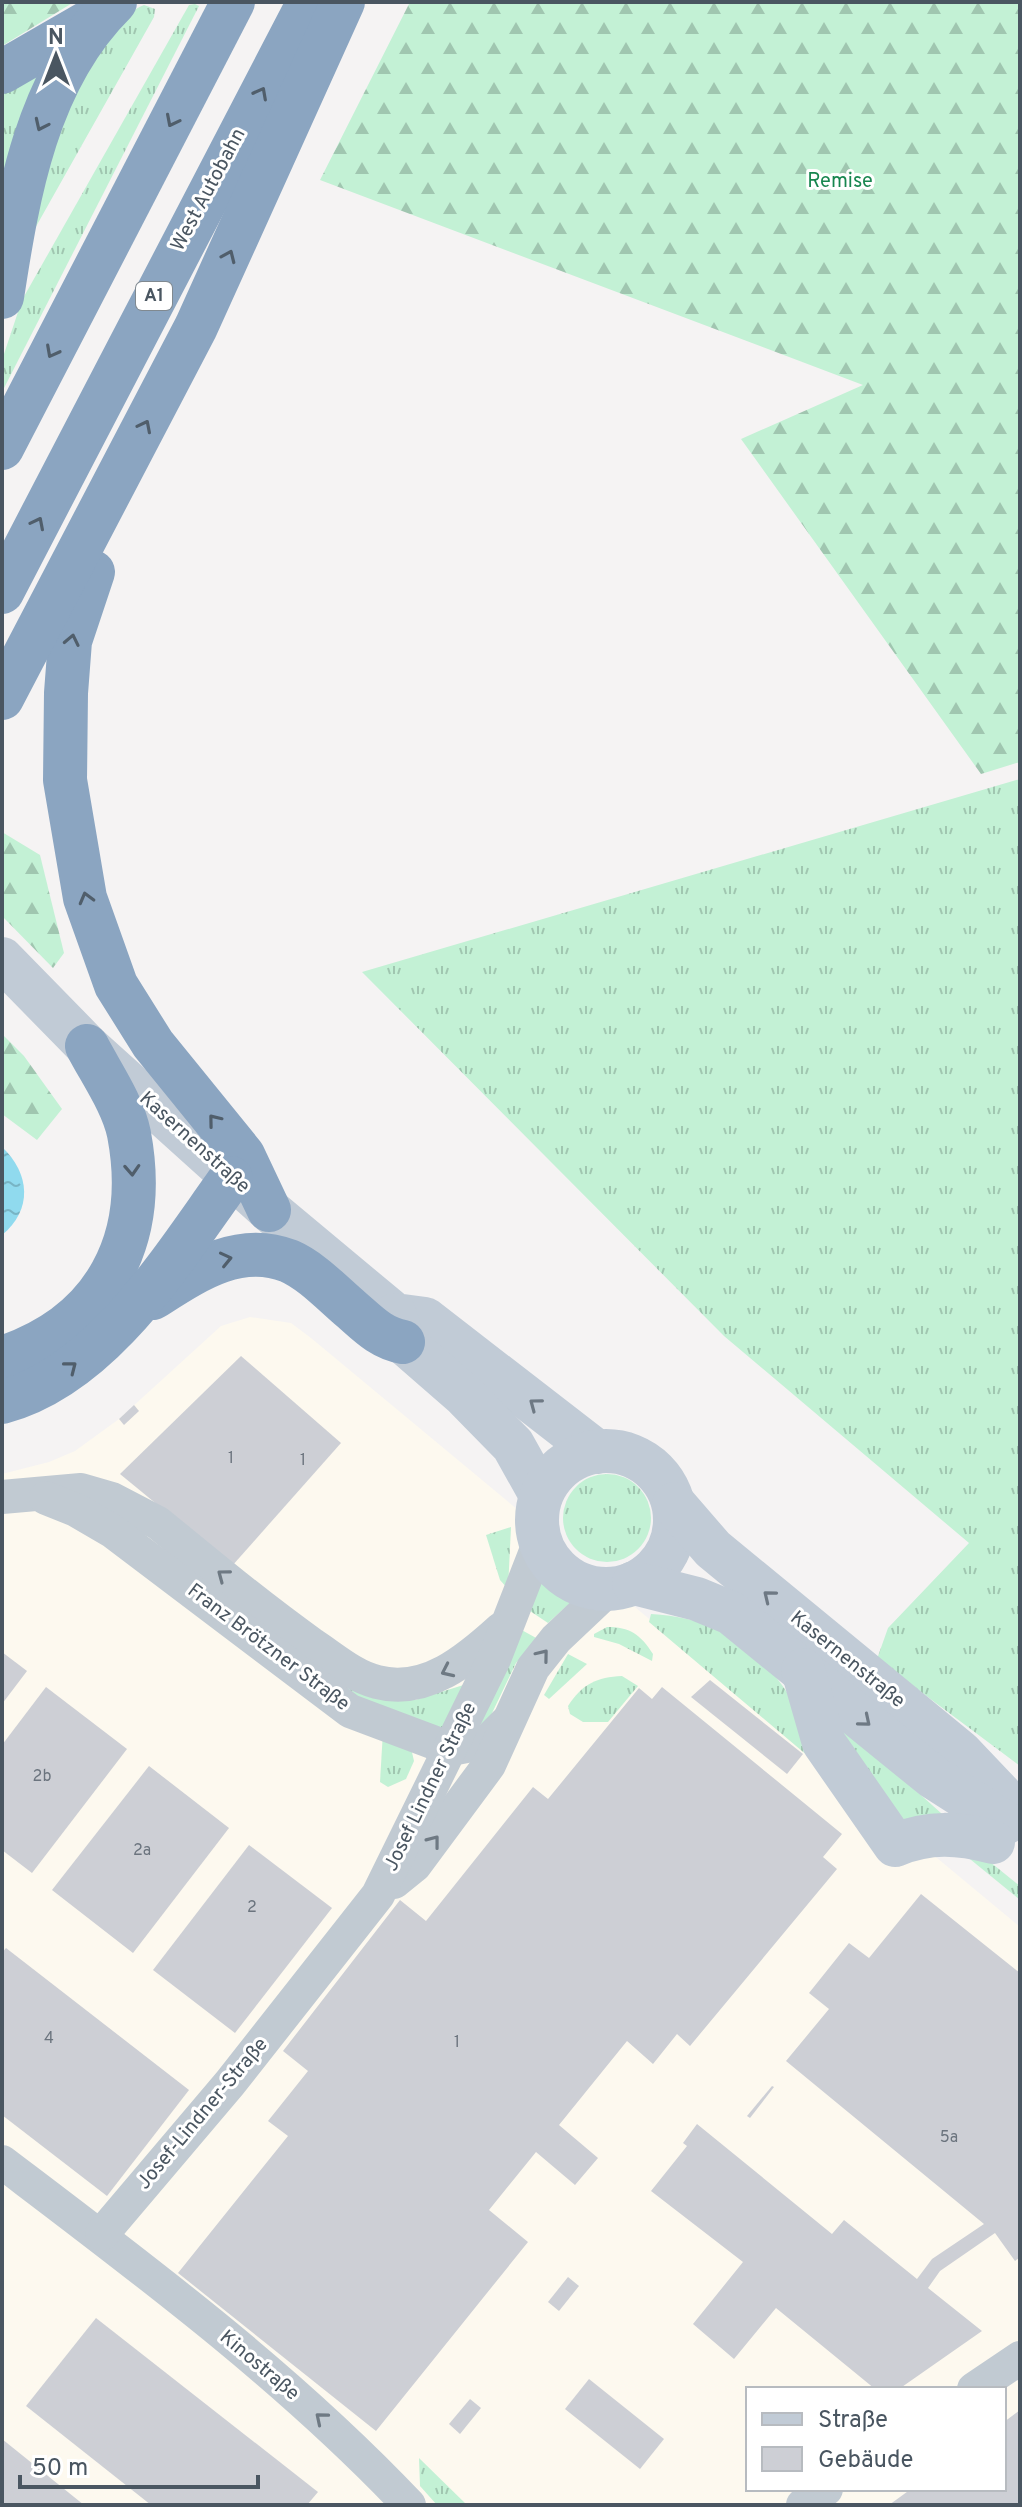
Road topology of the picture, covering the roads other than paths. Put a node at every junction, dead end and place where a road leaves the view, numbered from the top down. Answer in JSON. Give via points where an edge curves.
{"nodes":[{"id":1,"x":233,"y":2,"type":"edge"},
{"id":2,"x":309,"y":2,"type":"edge"},
{"id":3,"x":343,"y":2,"type":"edge"},
{"id":4,"x":111,"y":6,"type":"edge"},
{"id":5,"x":2,"y":72,"type":"edge"},
{"id":6,"x":2,"y":297,"type":"edge"},
{"id":7,"x":2,"y":448,"type":"edge"},
{"id":8,"x":110,"y":496,"type":"junction"},
{"id":9,"x":2,"y":592,"type":"edge"},
{"id":10,"x":2,"y":698,"type":"edge"},
{"id":11,"x":2,"y":959,"type":"edge"},
{"id":12,"x":87,"y":1046,"type":"junction"},
{"id":13,"x":231,"y":1178,"type":"junction"},
{"id":14,"x":269,"y":1210,"type":"junction"},
{"id":15,"x":134,"y":1310,"type":"junction"},
{"id":16,"x":399,"y":1328,"type":"junction"},
{"id":17,"x":2,"y":1358,"type":"edge"},
{"id":18,"x":2,"y":1402,"type":"edge"},
{"id":19,"x":597,"y":1452,"type":"junction"},
{"id":20,"x":541,"y":1495,"type":"junction"},
{"id":21,"x":41,"y":1496,"type":"junction"},
{"id":22,"x":2,"y":1497,"type":"edge"},
{"id":23,"x":674,"y":1504,"type":"junction"},
{"id":24,"x":540,"y":1541,"type":"junction"},
{"id":25,"x":622,"y":1586,"type":"junction"},
{"id":26,"x":507,"y":1623,"type":"junction"},
{"id":27,"x":803,"y":1670,"type":"junction"},
{"id":28,"x":506,"y":1723,"type":"junction"},
{"id":29,"x":451,"y":1749,"type":"junction"},
{"id":30,"x":946,"y":1764,"type":"junction"},
{"id":31,"x":1020,"y":1794,"type":"edge"},
{"id":32,"x":1013,"y":1839,"type":"edge"},
{"id":33,"x":378,"y":1895,"type":"junction"},
{"id":34,"x":2,"y":2162,"type":"edge"},
{"id":35,"x":102,"y":2234,"type":"junction"},
{"id":36,"x":1020,"y":2358,"type":"edge"},
{"id":37,"x":977,"y":2387,"type":"edge"},
{"id":38,"x":823,"y":2491,"type":"edge"},
{"id":39,"x":409,"y":2505,"type":"edge"},
{"id":40,"x":803,"y":2505,"type":"edge"}],
"edges":[{"from":1,"to":7,"type":"highway","one_way":true},
{"from":9,"to":2,"type":"highway","name":"West Autobahn","number":"A1","one_way":true},
{"from":8,"to":3,"type":"highway","one_way":true,"via":[[196,327]]},
{"from":4,"to":5,"type":"highway"},
{"from":4,"to":6,"type":"highway","one_way":true,"via":[[74,52],[34,139],[18,196]]},
{"from":8,"to":10,"type":"highway"},
{"from":14,"to":8,"type":"highway","one_way":true,"via":[[243,1155],[153,1044],[116,985],[85,898],[65,780],[66,693],[70,641]]},
{"from":11,"to":12,"type":"main road","name":"Kasernenstraße"},
{"from":12,"to":13,"type":"main road","name":"Kasernenstraße"},
{"from":12,"to":17,"type":"highway","one_way":true,"via":[[128,1131],[131,1223],[118,1266],[85,1312],[37,1347]]},
{"from":13,"to":14,"type":"main road","name":"Kasernenstraße"},
{"from":13,"to":15,"type":"highway"},
{"from":14,"to":16,"type":"main road","name":"Kasernenstraße"},
{"from":15,"to":16,"type":"highway","one_way":true,"via":[[220,1258],[253,1255],[289,1261],[386,1339]]},
{"from":18,"to":15,"type":"highway","one_way":true,"via":[[54,1380]]},
{"from":19,"to":16,"type":"main road","name":"Kasernenstraße","one_way":true,"via":[[425,1319]]},
{"from":16,"to":20,"type":"main road","name":"Kasernenstraße","via":[[513,1445]]},
{"from":19,"to":20,"type":"main road","via":[[564,1465]]},
{"from":19,"to":23,"type":"main road","via":[[637,1458],[667,1485]]},
{"from":20,"to":24,"type":"main road"},
{"from":21,"to":22,"type":"street","name":"Franz Brötzner Straße"},
{"from":26,"to":21,"type":"street","name":"Franz Brötzner Straße","one_way":true,"via":[[463,1664],[406,1683],[378,1683],[346,1668],[140,1513],[81,1490]]},
{"from":21,"to":29,"type":"street","name":"Franz Brötzner Straße","via":[[112,1531],[350,1711]]},
{"from":23,"to":25,"type":"main road","via":[[675,1528],[668,1551],[654,1570]]},
{"from":30,"to":23,"type":"main road","name":"Kasernenstraße","one_way":true,"via":[[713,1549]]},
{"from":24,"to":25,"type":"main road","via":[[563,1574],[581,1584]]},
{"from":24,"to":26,"type":"street","name":"Josef Lindner Straße"},
{"from":25,"to":27,"type":"main road","name":"Kasernenstraße","via":[[697,1599],[731,1613]]},
{"from":28,"to":25,"type":"street","name":"Josef Lindner Straße","one_way":true,"via":[[533,1668],[556,1639]]},
{"from":26,"to":29,"type":"street","name":"Josef Lindner Straße"},
{"from":27,"to":30,"type":"main road","name":"Kasernenstraße","one_way":true},
{"from":27,"to":32,"type":"main road","via":[[824,1743],[895,1845],[934,1834]]},
{"from":28,"to":29,"type":"street","via":[[487,1742]]},
{"from":33,"to":28,"type":"street","name":"Josef Lindner Straße","one_way":true,"via":[[415,1865],[464,1802],[489,1765]]},
{"from":29,"to":33,"type":"street","name":"Josef Lindner Straße"},
{"from":30,"to":31,"type":"main road"},
{"from":30,"to":32,"type":"main road"},
{"from":33,"to":35,"type":"street","name":"Josef-Lindner-Straße"},
{"from":34,"to":35,"type":"street"},
{"from":39,"to":35,"type":"street","name":"Kinostraße","one_way":true,"via":[[351,2443]]},
{"from":36,"to":37,"type":"street"},
{"from":38,"to":40,"type":"street"}]}
